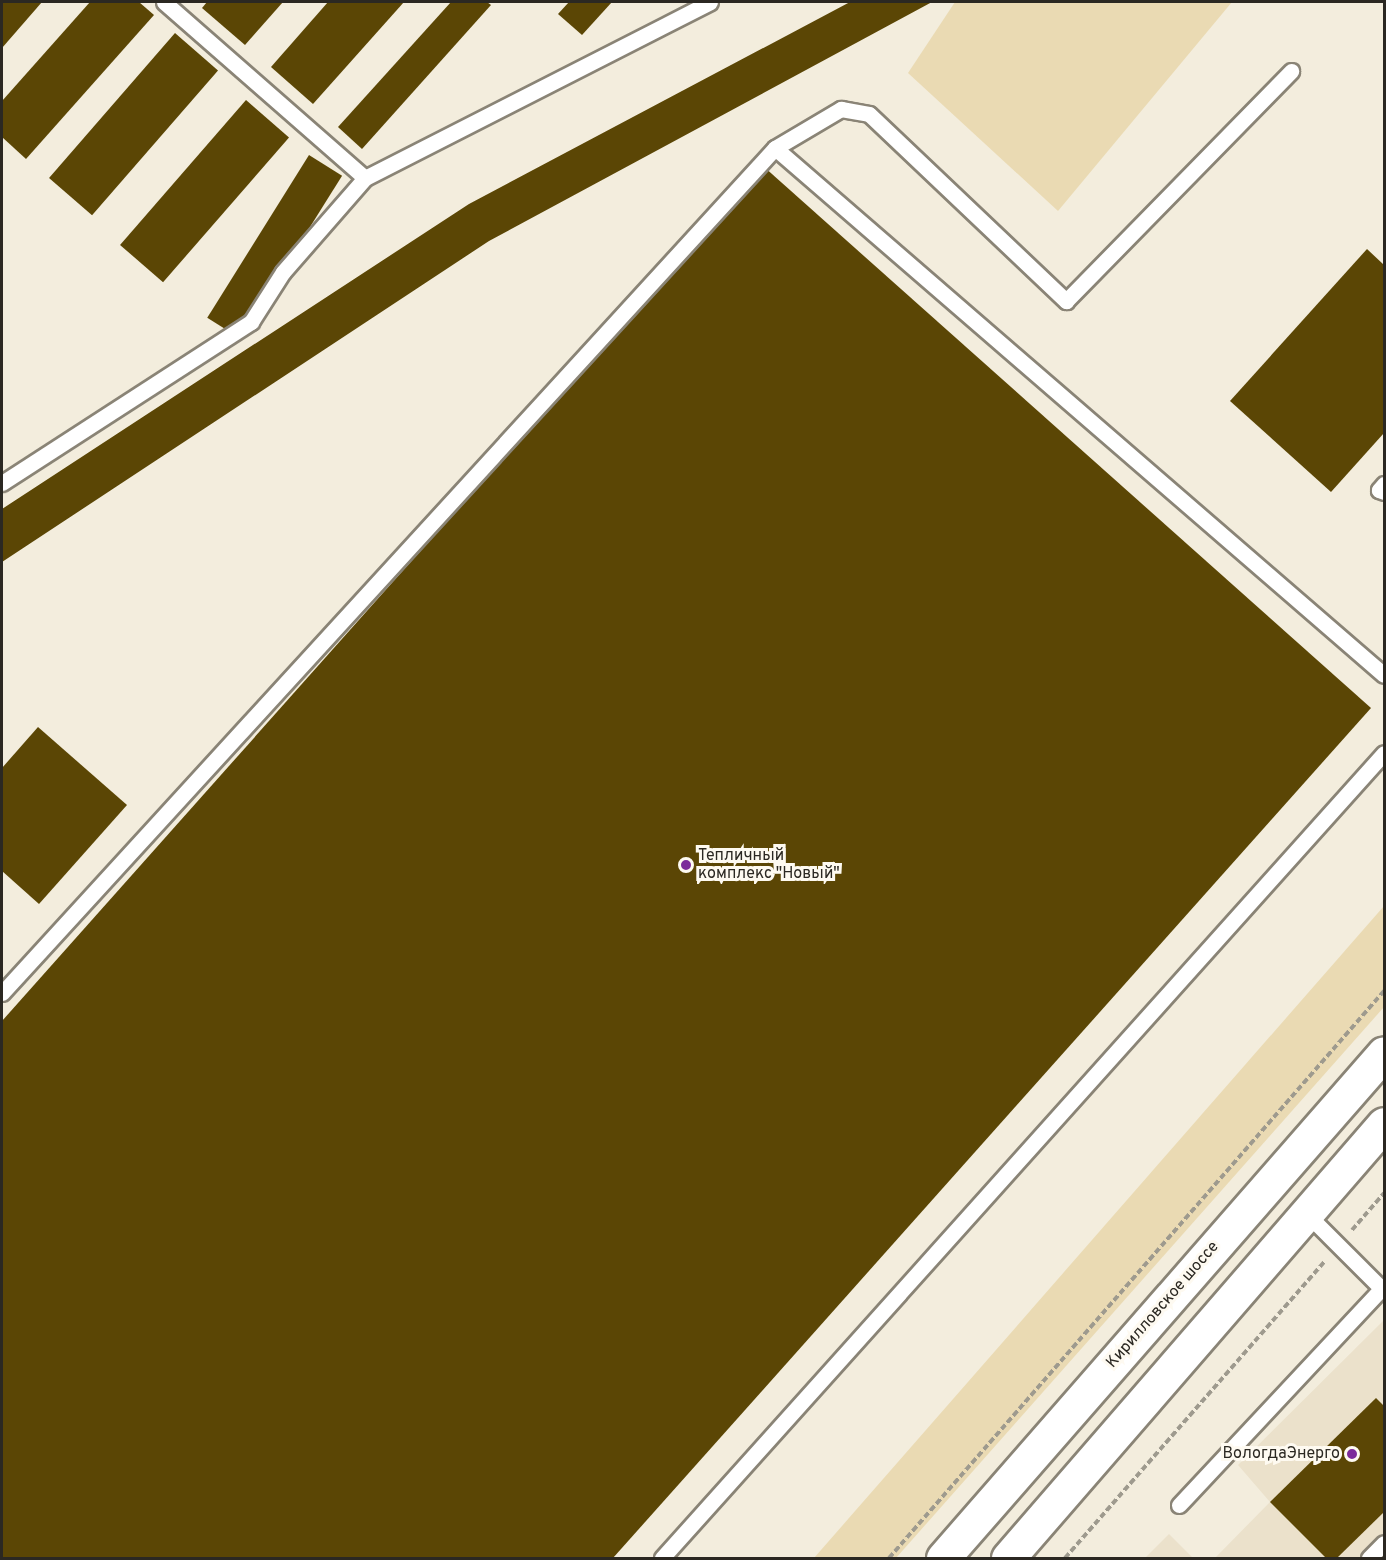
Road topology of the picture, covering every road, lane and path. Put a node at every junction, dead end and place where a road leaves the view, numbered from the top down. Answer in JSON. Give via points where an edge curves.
{"nodes":[{"id":1,"x":164,"y":2,"type":"edge"},
{"id":2,"x":710,"y":2,"type":"edge"},
{"id":3,"x":1291,"y":71,"type":"dead end"},
{"id":4,"x":775,"y":148,"type":"junction"},
{"id":5,"x":365,"y":178,"type":"junction"},
{"id":6,"x":2,"y":483,"type":"edge"},
{"id":7,"x":1384,"y":484,"type":"edge"},
{"id":8,"x":1384,"y":492,"type":"edge"},
{"id":9,"x":1384,"y":675,"type":"edge"},
{"id":10,"x":1384,"y":753,"type":"edge"},
{"id":11,"x":1384,"y":991,"type":"edge"},
{"id":12,"x":2,"y":993,"type":"edge"},
{"id":13,"x":1384,"y":1053,"type":"edge"},
{"id":14,"x":1384,"y":1124,"type":"edge"},
{"id":15,"x":1384,"y":1193,"type":"edge"},
{"id":16,"x":1306,"y":1213,"type":"junction"},
{"id":17,"x":1339,"y":1245,"type":"junction"},
{"id":18,"x":1383,"y":1289,"type":"edge"},
{"id":19,"x":1179,"y":1505,"type":"dead end"},
{"id":20,"x":1384,"y":1543,"type":"edge"},
{"id":21,"x":663,"y":1558,"type":"edge"},
{"id":22,"x":889,"y":1558,"type":"edge"},
{"id":23,"x":943,"y":1558,"type":"edge"},
{"id":24,"x":1008,"y":1558,"type":"edge"},
{"id":25,"x":1065,"y":1558,"type":"edge"},
{"id":26,"x":1369,"y":1558,"type":"edge"}],
"edges":[{"from":1,"to":5,"type":"lane"},
{"from":2,"to":5,"type":"lane"},
{"from":3,"to":4,"type":"lane","via":[[1066,301],[869,114],[840,108]]},
{"from":4,"to":9,"type":"lane"},
{"from":4,"to":12,"type":"lane"},
{"from":5,"to":6,"type":"lane","via":[[283,272],[251,322]]},
{"from":7,"to":8,"type":"lane","via":[[1379,489]]},
{"from":10,"to":21,"type":"lane"},
{"from":11,"to":22,"type":"path"},
{"from":13,"to":23,"type":"main road","name":"Кирилловское шоссе"},
{"from":14,"to":16,"type":"main road"},
{"from":15,"to":17,"type":"path"},
{"from":16,"to":17,"type":"lane"},
{"from":16,"to":24,"type":"main road"},
{"from":17,"to":18,"type":"lane"},
{"from":17,"to":25,"type":"path"},
{"from":18,"to":19,"type":"lane"},
{"from":20,"to":26,"type":"lane"}]}
